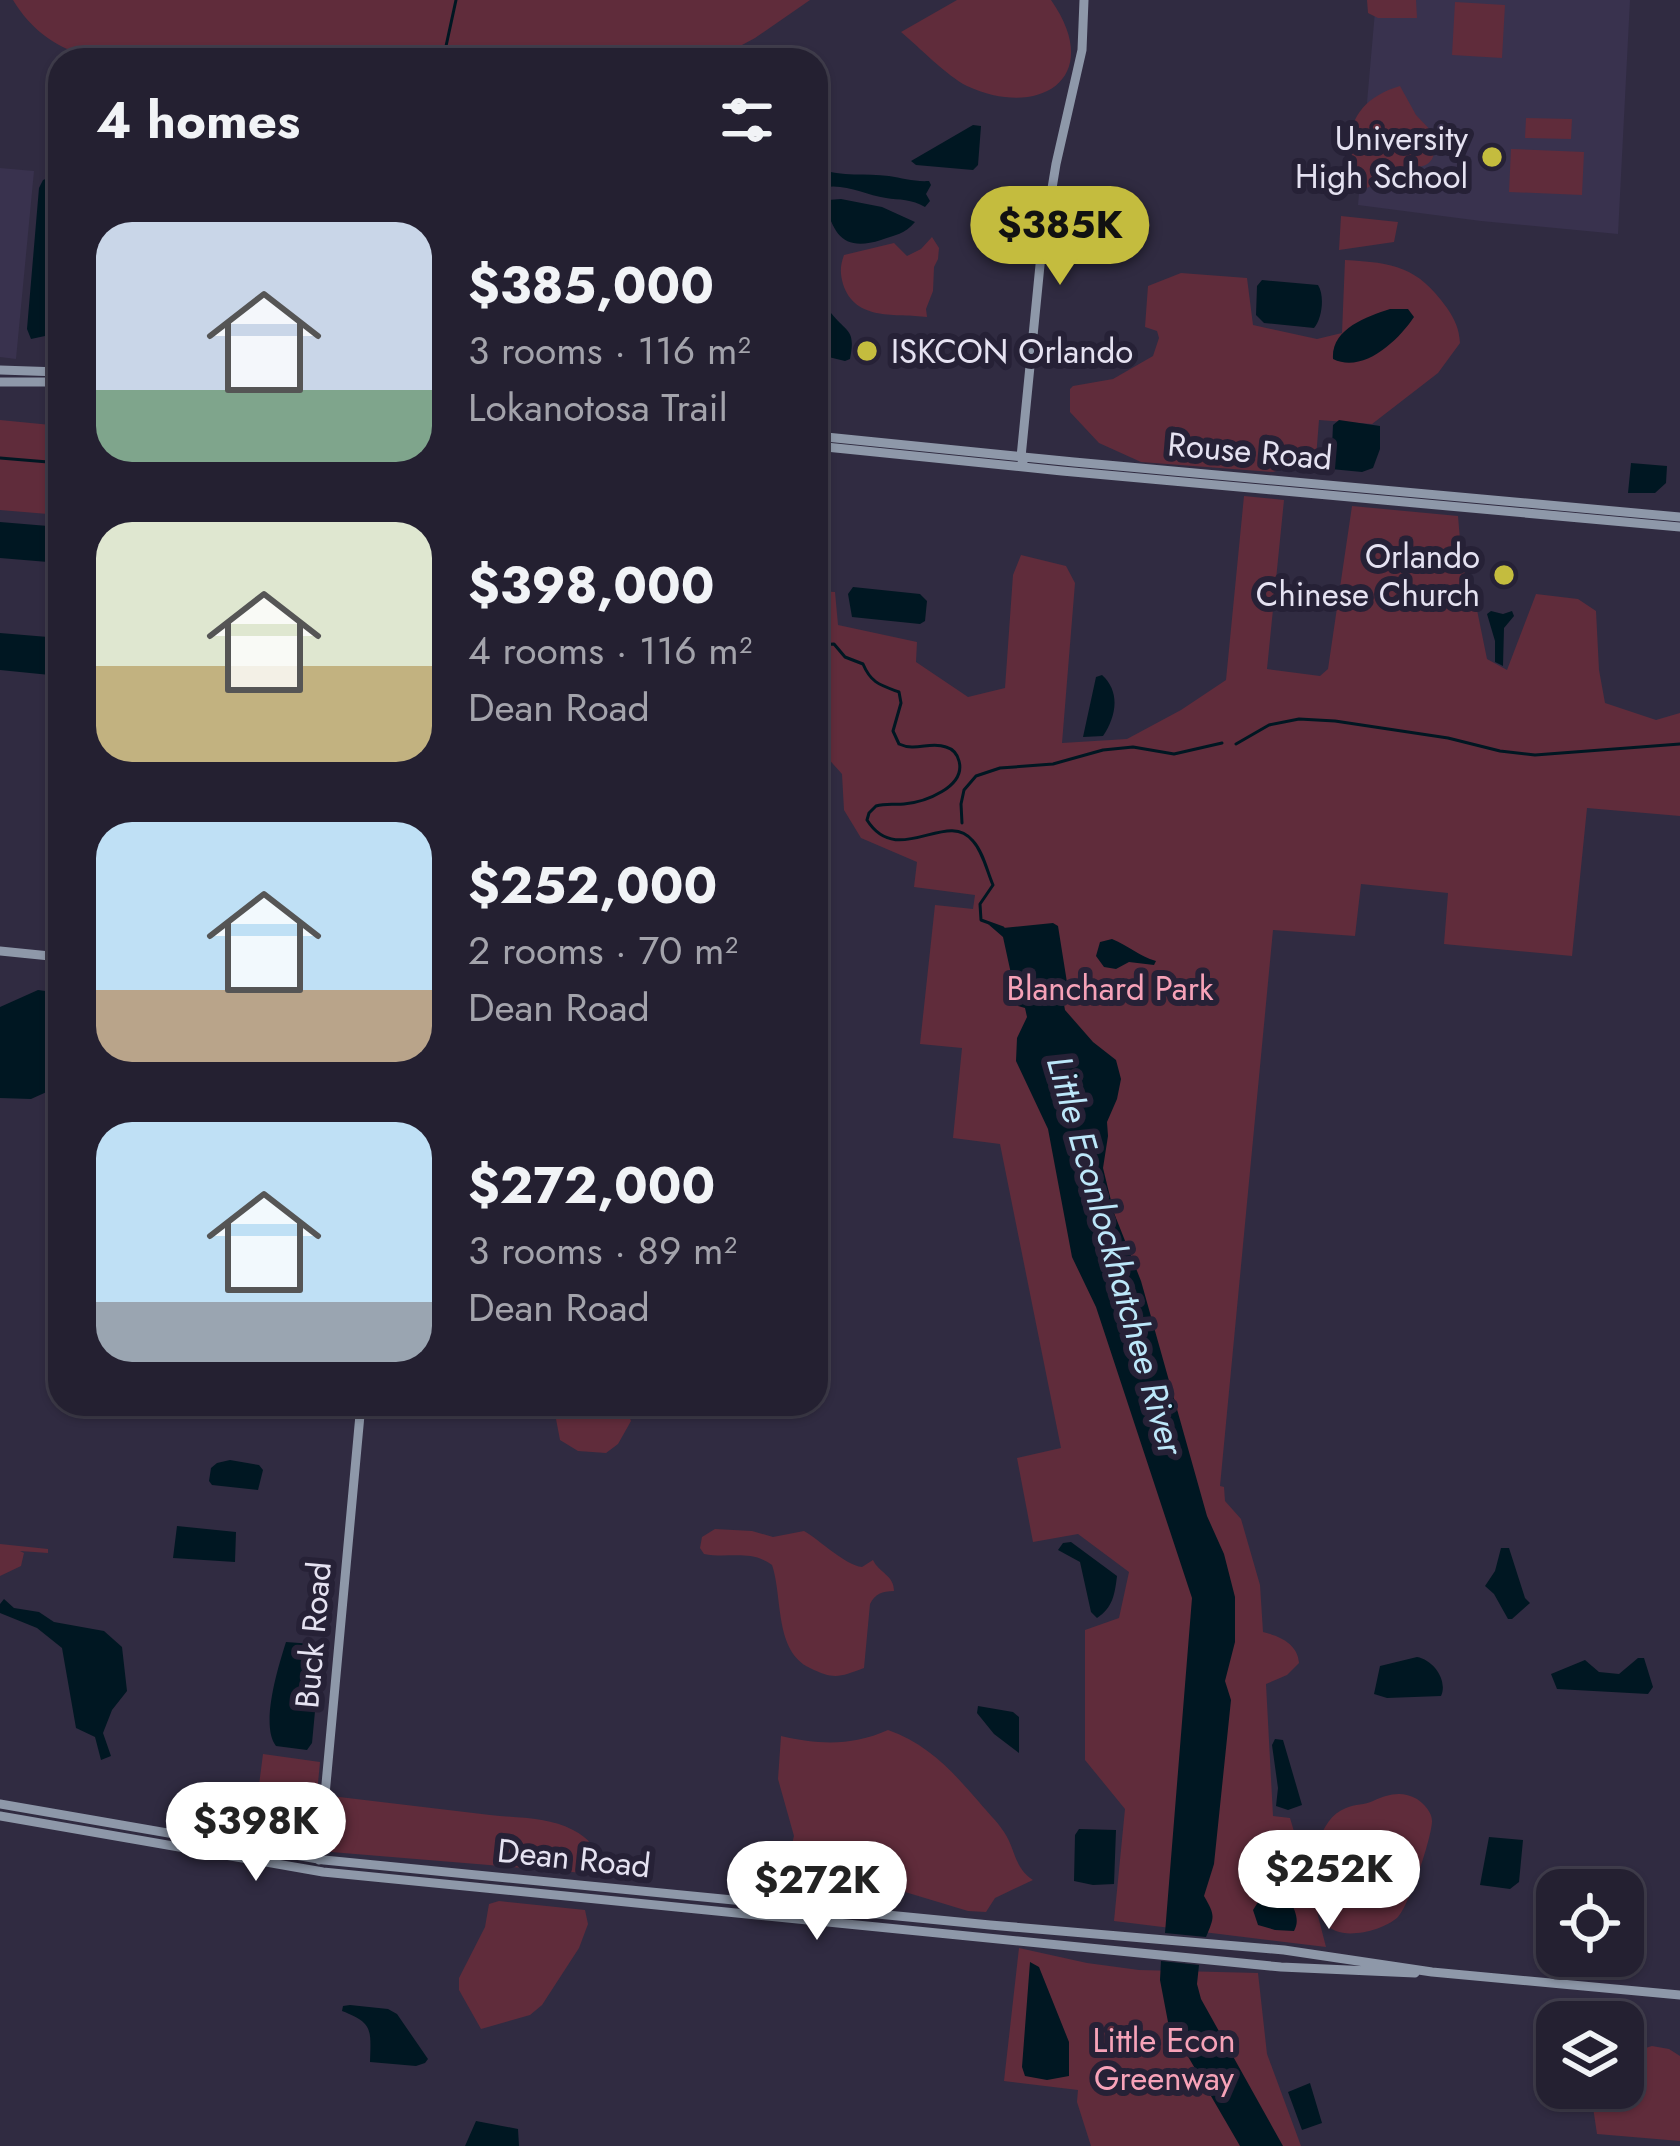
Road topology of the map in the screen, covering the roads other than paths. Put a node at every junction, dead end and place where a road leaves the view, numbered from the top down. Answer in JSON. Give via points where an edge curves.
{"nodes":[{"id":1,"x":1084,"y":0,"type":"edge"},
{"id":2,"x":0,"y":370,"type":"edge"},
{"id":3,"x":48,"y":371,"type":"edge"},
{"id":4,"x":0,"y":382,"type":"edge"},
{"id":5,"x":48,"y":382,"type":"edge"},
{"id":6,"x":828,"y":438,"type":"edge"},
{"id":7,"x":828,"y":447,"type":"edge"},
{"id":8,"x":1023,"y":462,"type":"junction"},
{"id":9,"x":1680,"y":517,"type":"edge"},
{"id":10,"x":1680,"y":526,"type":"edge"},
{"id":11,"x":0,"y":951,"type":"edge"},
{"id":12,"x":48,"y":956,"type":"edge"},
{"id":13,"x":360,"y":1416,"type":"edge"},
{"id":14,"x":0,"y":1804,"type":"edge"},
{"id":15,"x":0,"y":1816,"type":"edge"},
{"id":16,"x":318,"y":1865,"type":"junction"},
{"id":17,"x":1432,"y":1972,"type":"junction"},
{"id":18,"x":1680,"y":1995,"type":"edge"}],
"edges":[{"from":1,"to":8,"type":"main road","via":[[1082,50],[1041,255]]},
{"from":2,"to":3,"type":"main road"},
{"from":4,"to":5,"type":"main road"},
{"from":6,"to":8,"type":"main road","name":"Rouse Road"},
{"from":7,"to":8,"type":"main road","name":"Rouse Road"},
{"from":8,"to":9,"type":"main road","name":"Rouse Road"},
{"from":8,"to":10,"type":"main road","name":"Rouse Road"},
{"from":11,"to":12,"type":"main road"},
{"from":13,"to":16,"type":"main road","name":"Buck Road"},
{"from":14,"to":16,"type":"main road","name":"Dean Road"},
{"from":15,"to":16,"type":"main road","name":"Dean Road"},
{"from":16,"to":17,"type":"main road","name":"Dean Road","via":[[1217,1943]]},
{"from":16,"to":17,"type":"main road","name":"Dean Road","via":[[1150,1955]]},
{"from":17,"to":18,"type":"main road","name":"Dean Road"}]}
